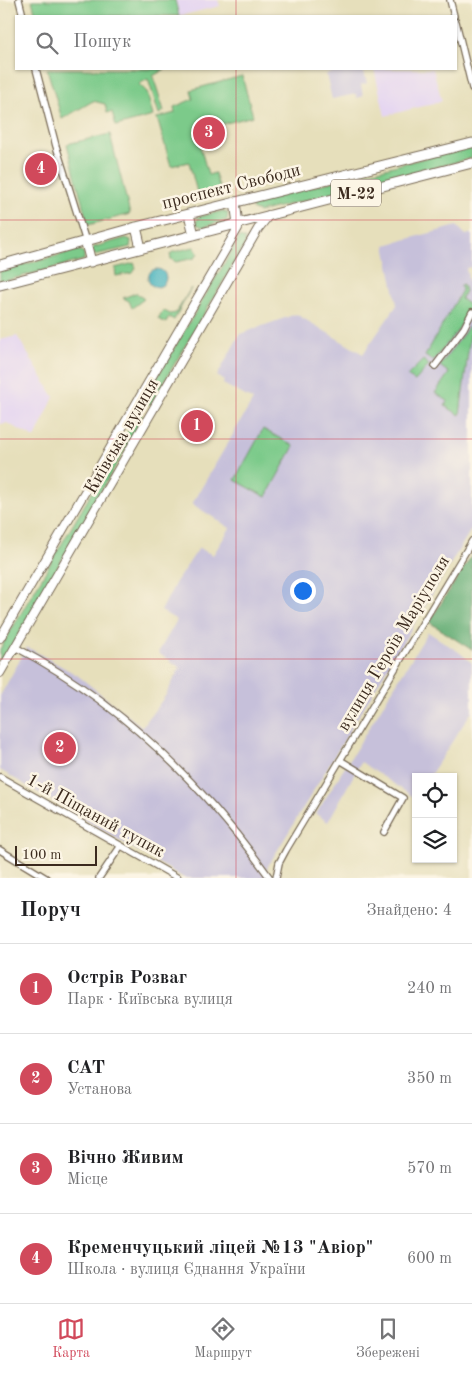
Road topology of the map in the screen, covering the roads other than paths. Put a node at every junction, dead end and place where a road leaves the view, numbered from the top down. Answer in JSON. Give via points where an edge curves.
{"nodes":[{"id":1,"x":19,"y":0,"type":"edge"},
{"id":2,"x":450,"y":0,"type":"edge"},
{"id":3,"x":23,"y":15,"type":"edge"},
{"id":4,"x":454,"y":15,"type":"edge"},
{"id":5,"x":457,"y":26,"type":"edge"},
{"id":6,"x":36,"y":70,"type":"edge"},
{"id":7,"x":472,"y":88,"type":"edge"},
{"id":8,"x":472,"y":143,"type":"edge"},
{"id":9,"x":472,"y":163,"type":"edge"},
{"id":10,"x":235,"y":202,"type":"junction"},
{"id":11,"x":189,"y":214,"type":"junction"},
{"id":12,"x":270,"y":215,"type":"junction"},
{"id":13,"x":238,"y":224,"type":"junction"},
{"id":14,"x":136,"y":227,"type":"junction"},
{"id":15,"x":194,"y":235,"type":"junction"},
{"id":16,"x":86,"y":243,"type":"junction"},
{"id":17,"x":141,"y":248,"type":"junction"},
{"id":18,"x":91,"y":262,"type":"junction"},
{"id":19,"x":0,"y":265,"type":"edge"},
{"id":20,"x":0,"y":285,"type":"edge"},
{"id":21,"x":472,"y":312,"type":"edge"},
{"id":22,"x":435,"y":366,"type":"dead end"},
{"id":23,"x":136,"y":404,"type":"junction"},
{"id":24,"x":151,"y":413,"type":"junction"},
{"id":25,"x":472,"y":541,"type":"edge"},
{"id":26,"x":0,"y":638,"type":"edge"},
{"id":27,"x":15,"y":647,"type":"junction"},
{"id":28,"x":0,"y":673,"type":"edge"},
{"id":29,"x":340,"y":760,"type":"junction"},
{"id":30,"x":0,"y":777,"type":"edge"},
{"id":31,"x":384,"y":832,"type":"dead end"},
{"id":32,"x":120,"y":847,"type":"junction"},
{"id":33,"x":0,"y":850,"type":"edge"},
{"id":34,"x":46,"y":878,"type":"edge"},
{"id":35,"x":99,"y":878,"type":"edge"},
{"id":36,"x":178,"y":878,"type":"edge"},
{"id":37,"x":270,"y":878,"type":"edge"},
{"id":38,"x":276,"y":878,"type":"edge"}],
"edges":[{"from":1,"to":3,"type":"street"},
{"from":2,"to":4,"type":"street"},
{"from":5,"to":7,"type":"street"},
{"from":6,"to":16,"type":"street"},
{"from":8,"to":10,"type":"highway","name":"проспект Свободи","number":"М-22"},
{"from":9,"to":12,"type":"highway","name":"проспект Свободи","number":"М-22"},
{"from":10,"to":11,"type":"highway","name":"проспект Свободи","number":"М-22"},
{"from":10,"to":13,"type":"highway"},
{"from":11,"to":14,"type":"highway","name":"проспект Свободи","number":"М-22"},
{"from":11,"to":15,"type":"highway"},
{"from":12,"to":13,"type":"highway","name":"проспект Свободи","number":"М-22"},
{"from":12,"to":24,"type":"main road","name":"Київська вулиця","via":[[258,229]]},
{"from":13,"to":15,"type":"highway","name":"проспект Свободи","number":"М-22"},
{"from":13,"to":23,"type":"main road","name":"Київська вулиця"},
{"from":14,"to":16,"type":"highway","name":"проспект Свободи","number":"М-22"},
{"from":14,"to":17,"type":"highway"},
{"from":15,"to":17,"type":"highway","name":"проспект Свободи","number":"М-22"},
{"from":16,"to":18,"type":"highway"},
{"from":16,"to":19,"type":"highway","name":"проспект Свободи","number":"М-22"},
{"from":17,"to":18,"type":"highway","name":"проспект Свободи","number":"М-22"},
{"from":18,"to":20,"type":"highway","name":"проспект Свободи","number":"М-22"},
{"from":21,"to":22,"type":"street"},
{"from":23,"to":24,"type":"main road"},
{"from":23,"to":26,"type":"main road","name":"Київська вулиця"},
{"from":24,"to":27,"type":"main road","name":"Київська вулиця"},
{"from":25,"to":29,"type":"street","name":"вулиця Героїв Маріуполя"},
{"from":27,"to":28,"type":"main road","name":"Київська вулиця"},
{"from":27,"to":37,"type":"street","via":[[77,683],[161,750]]},
{"from":29,"to":31,"type":"street","via":[[403,798]]},
{"from":29,"to":38,"type":"street","name":"вулиця Героїв Маріуполя","via":[[286,850]]},
{"from":30,"to":32,"type":"street","name":"1-й Піщаний тупик"},
{"from":32,"to":35,"type":"street"},
{"from":32,"to":36,"type":"street","name":"1-й Піщаний тупик"},
{"from":33,"to":34,"type":"street"}]}
